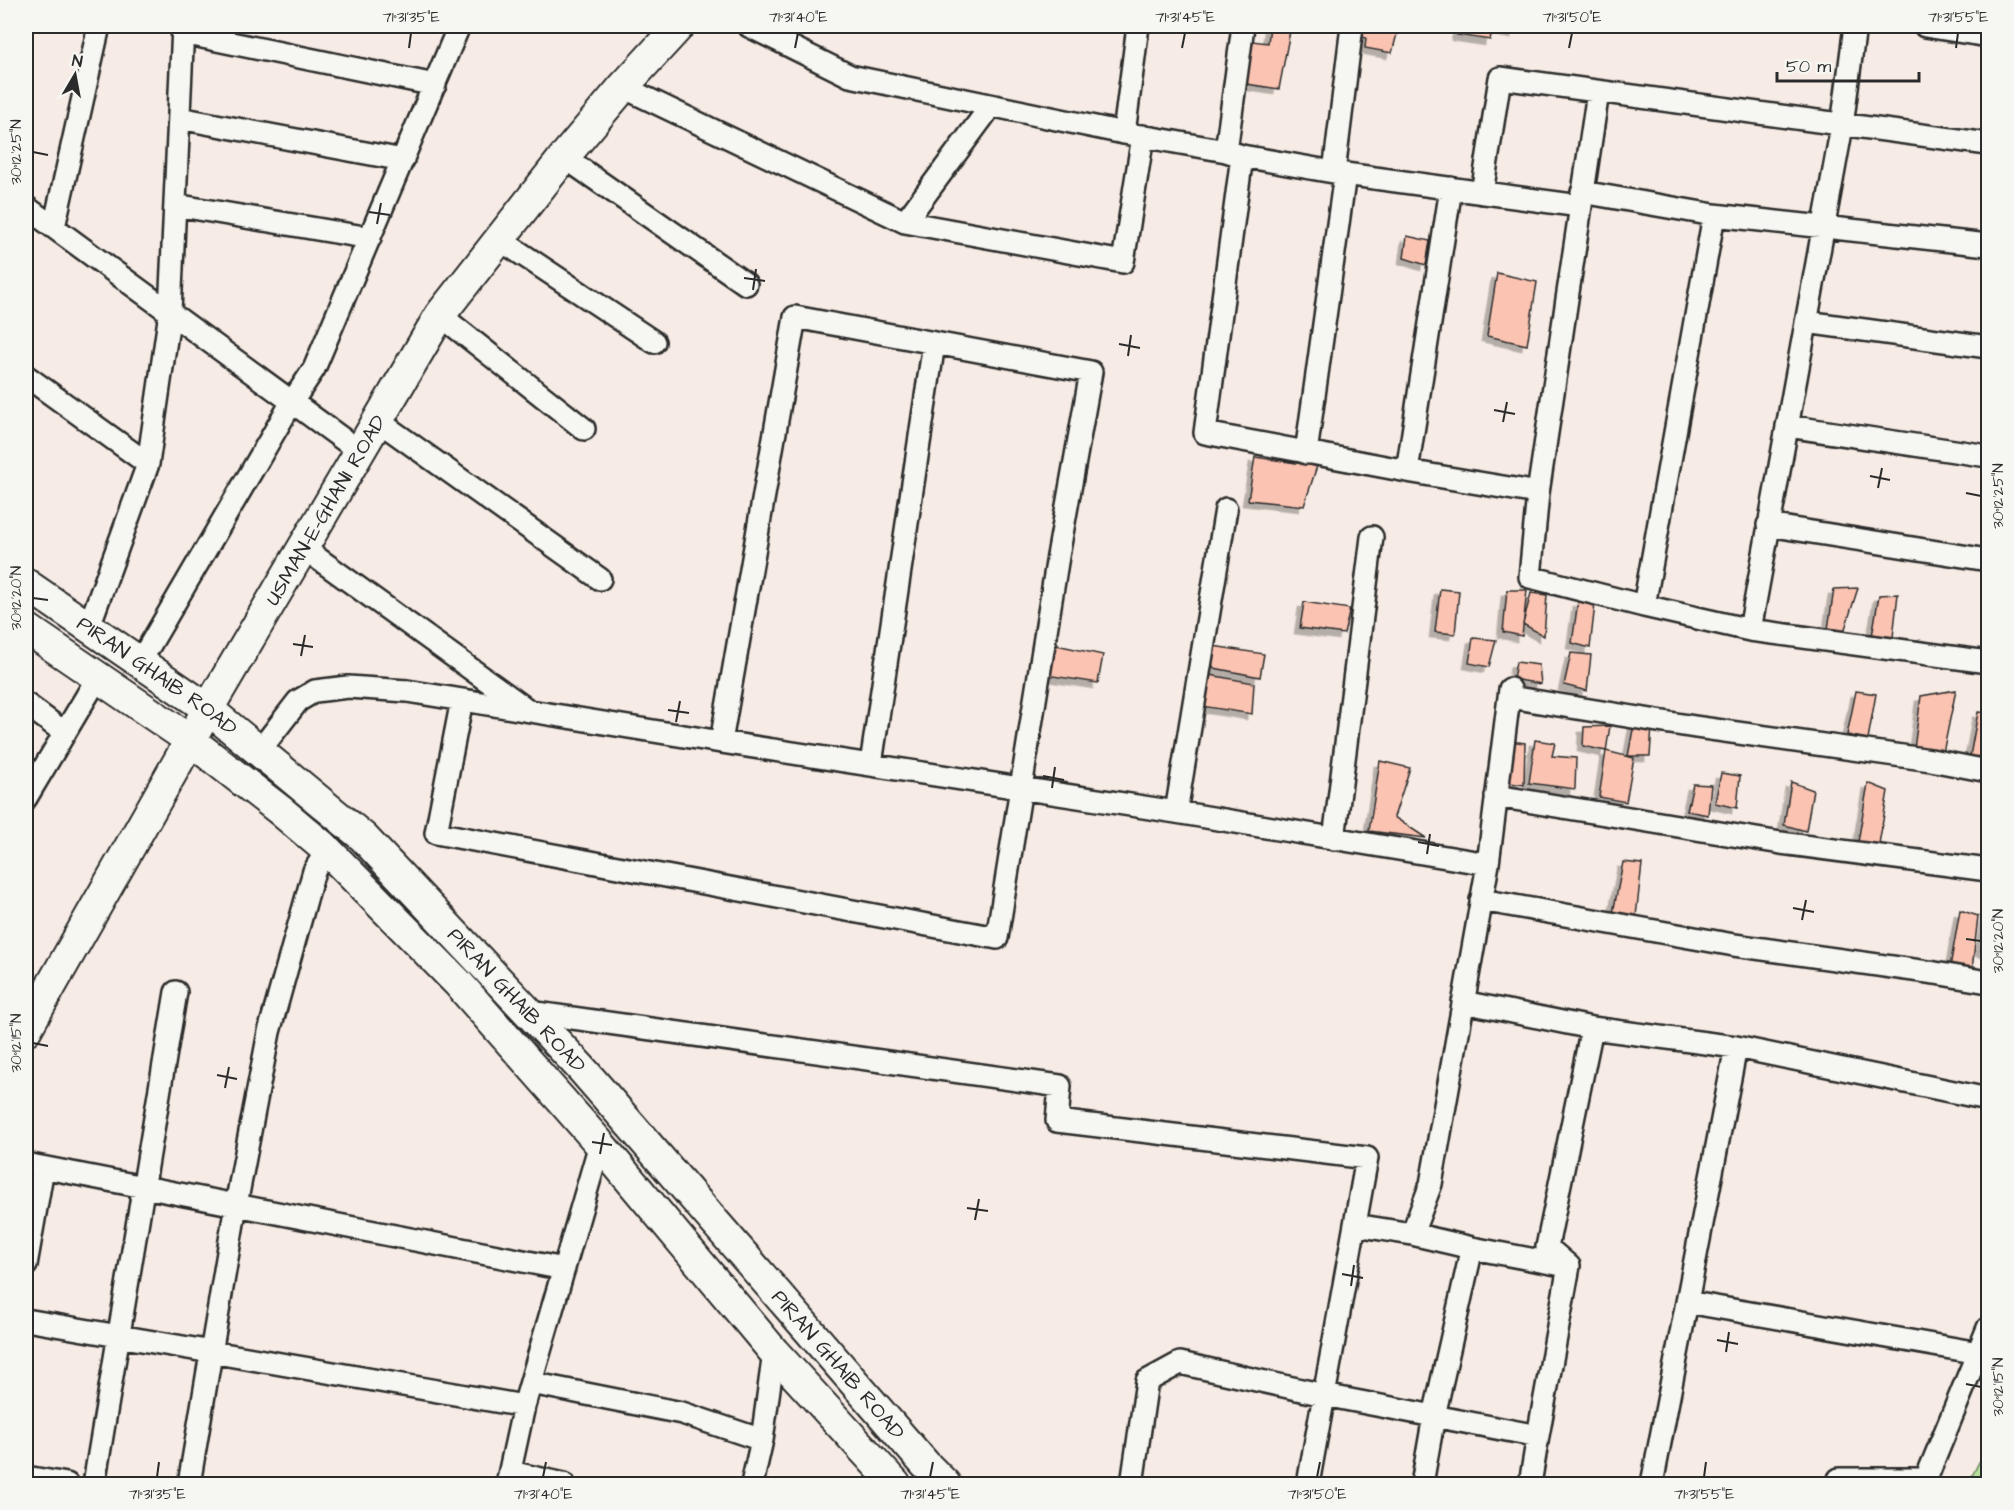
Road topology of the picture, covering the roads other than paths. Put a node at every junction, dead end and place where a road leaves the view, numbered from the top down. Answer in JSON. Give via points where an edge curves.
{"nodes":[{"id":1,"x":99,"y":26,"type":"edge"},
{"id":2,"x":459,"y":26,"type":"edge"},
{"id":3,"x":678,"y":26,"type":"edge"},
{"id":4,"x":749,"y":26,"type":"edge"},
{"id":5,"x":1138,"y":26,"type":"edge"},
{"id":6,"x":1243,"y":26,"type":"edge"},
{"id":7,"x":1352,"y":26,"type":"edge"},
{"id":8,"x":1855,"y":26,"type":"edge"},
{"id":9,"x":1925,"y":26,"type":"edge"},
{"id":10,"x":183,"y":29,"type":"edge"},
{"id":11,"x":1989,"y":36,"type":"edge"},
{"id":12,"x":435,"y":85,"type":"junction"},
{"id":13,"x":623,"y":87,"type":"junction"},
{"id":14,"x":1598,"y":92,"type":"junction"},
{"id":15,"x":991,"y":106,"type":"junction"},
{"id":16,"x":179,"y":118,"type":"junction"},
{"id":17,"x":1842,"y":126,"type":"junction"},
{"id":18,"x":1133,"y":135,"type":"junction"},
{"id":19,"x":1989,"y":144,"type":"edge"},
{"id":20,"x":1234,"y":154,"type":"junction"},
{"id":21,"x":564,"y":157,"type":"junction"},
{"id":22,"x":403,"y":160,"type":"junction"},
{"id":23,"x":1340,"y":173,"type":"junction"},
{"id":24,"x":1451,"y":188,"type":"junction"},
{"id":25,"x":1482,"y":193,"type":"junction"},
{"id":26,"x":1581,"y":199,"type":"junction"},
{"id":27,"x":174,"y":205,"type":"junction"},
{"id":28,"x":26,"y":207,"type":"edge"},
{"id":29,"x":1714,"y":215,"type":"junction"},
{"id":30,"x":905,"y":222,"type":"junction"},
{"id":31,"x":54,"y":227,"type":"junction"},
{"id":32,"x":1823,"y":228,"type":"junction"},
{"id":33,"x":370,"y":238,"type":"junction"},
{"id":34,"x":499,"y":239,"type":"junction"},
{"id":35,"x":1989,"y":245,"type":"edge"},
{"id":36,"x":746,"y":284,"type":"dead end"},
{"id":37,"x":170,"y":312,"type":"junction"},
{"id":38,"x":440,"y":315,"type":"junction"},
{"id":39,"x":1806,"y":322,"type":"junction"},
{"id":40,"x":654,"y":342,"type":"dead end"},
{"id":41,"x":934,"y":343,"type":"junction"},
{"id":42,"x":1989,"y":347,"type":"edge"},
{"id":43,"x":26,"y":376,"type":"edge"},
{"id":44,"x":292,"y":402,"type":"junction"},
{"id":45,"x":377,"y":420,"type":"junction"},
{"id":46,"x":1787,"y":426,"type":"junction"},
{"id":47,"x":584,"y":429,"type":"dead end"},
{"id":48,"x":359,"y":451,"type":"junction"},
{"id":49,"x":1306,"y":453,"type":"junction"},
{"id":50,"x":1989,"y":456,"type":"edge"},
{"id":51,"x":148,"y":464,"type":"junction"},
{"id":52,"x":1407,"y":471,"type":"junction"},
{"id":53,"x":1538,"y":493,"type":"junction"},
{"id":54,"x":1226,"y":508,"type":"dead end"},
{"id":55,"x":1768,"y":525,"type":"junction"},
{"id":56,"x":1372,"y":537,"type":"dead end"},
{"id":57,"x":303,"y":547,"type":"junction"},
{"id":58,"x":1989,"y":560,"type":"edge"},
{"id":59,"x":600,"y":579,"type":"dead end"},
{"id":60,"x":26,"y":584,"type":"edge"},
{"id":61,"x":1644,"y":606,"type":"junction"},
{"id":62,"x":89,"y":626,"type":"junction"},
{"id":63,"x":26,"y":628,"type":"edge"},
{"id":64,"x":1750,"y":630,"type":"junction"},
{"id":65,"x":140,"y":662,"type":"junction"},
{"id":66,"x":1989,"y":662,"type":"edge"},
{"id":67,"x":98,"y":677,"type":"junction"},
{"id":68,"x":462,"y":700,"type":"junction"},
{"id":69,"x":26,"y":704,"type":"edge"},
{"id":70,"x":208,"y":709,"type":"junction"},
{"id":71,"x":529,"y":711,"type":"junction"},
{"id":72,"x":65,"y":733,"type":"junction"},
{"id":73,"x":190,"y":740,"type":"junction"},
{"id":74,"x":721,"y":742,"type":"junction"},
{"id":75,"x":260,"y":750,"type":"junction"},
{"id":76,"x":871,"y":764,"type":"junction"},
{"id":77,"x":1989,"y":771,"type":"edge"},
{"id":78,"x":1021,"y":788,"type":"junction"},
{"id":79,"x":1496,"y":796,"type":"junction"},
{"id":80,"x":26,"y":798,"type":"edge"},
{"id":81,"x":1176,"y":812,"type":"junction"},
{"id":82,"x":1334,"y":839,"type":"junction"},
{"id":83,"x":327,"y":850,"type":"junction"},
{"id":84,"x":1488,"y":864,"type":"junction"},
{"id":85,"x":1989,"y":870,"type":"edge"},
{"id":86,"x":1481,"y":900,"type":"junction"},
{"id":87,"x":1989,"y":982,"type":"edge"},
{"id":88,"x":176,"y":992,"type":"dead end"},
{"id":89,"x":1463,"y":1002,"type":"junction"},
{"id":90,"x":529,"y":1012,"type":"junction"},
{"id":91,"x":1592,"y":1028,"type":"junction"},
{"id":92,"x":26,"y":1030,"type":"edge"},
{"id":93,"x":1736,"y":1047,"type":"junction"},
{"id":94,"x":1989,"y":1099,"type":"edge"},
{"id":95,"x":600,"y":1144,"type":"junction"},
{"id":96,"x":34,"y":1166,"type":"edge"},
{"id":97,"x":143,"y":1187,"type":"junction"},
{"id":98,"x":236,"y":1205,"type":"junction"},
{"id":99,"x":1355,"y":1225,"type":"junction"},
{"id":100,"x":1412,"y":1234,"type":"junction"},
{"id":101,"x":1472,"y":1248,"type":"junction"},
{"id":102,"x":26,"y":1265,"type":"edge"},
{"id":103,"x":1569,"y":1266,"type":"junction"},
{"id":104,"x":564,"y":1269,"type":"junction"},
{"id":105,"x":1688,"y":1302,"type":"junction"},
{"id":106,"x":26,"y":1320,"type":"edge"},
{"id":107,"x":1989,"y":1328,"type":"edge"},
{"id":108,"x":118,"y":1336,"type":"junction"},
{"id":109,"x":212,"y":1352,"type":"junction"},
{"id":110,"x":774,"y":1352,"type":"junction"},
{"id":111,"x":1979,"y":1353,"type":"junction"},
{"id":112,"x":531,"y":1383,"type":"junction"},
{"id":113,"x":1324,"y":1395,"type":"junction"},
{"id":114,"x":524,"y":1406,"type":"junction"},
{"id":115,"x":1434,"y":1416,"type":"junction"},
{"id":116,"x":1538,"y":1436,"type":"junction"},
{"id":117,"x":762,"y":1440,"type":"junction"},
{"id":118,"x":26,"y":1477,"type":"edge"},
{"id":119,"x":508,"y":1478,"type":"edge"},
{"id":120,"x":881,"y":1478,"type":"edge"},
{"id":121,"x":67,"y":1485,"type":"edge"},
{"id":122,"x":94,"y":1485,"type":"edge"},
{"id":123,"x":189,"y":1485,"type":"edge"},
{"id":124,"x":564,"y":1485,"type":"edge"},
{"id":125,"x":752,"y":1485,"type":"edge"},
{"id":126,"x":945,"y":1485,"type":"edge"},
{"id":127,"x":1132,"y":1485,"type":"edge"},
{"id":128,"x":1308,"y":1485,"type":"edge"},
{"id":129,"x":1422,"y":1485,"type":"edge"},
{"id":130,"x":1530,"y":1485,"type":"edge"},
{"id":131,"x":1652,"y":1485,"type":"edge"},
{"id":132,"x":1839,"y":1485,"type":"edge"}],
"edges":[{"from":1,"to":31,"type":"street"},
{"from":2,"to":12,"type":"street"},
{"from":3,"to":13,"type":"main road","name":"USMAN-E-GHANI ROAD"},
{"from":4,"to":15,"type":"street","via":[[850,76]]},
{"from":5,"to":18,"type":"street"},
{"from":6,"to":20,"type":"street"},
{"from":7,"to":23,"type":"street"},
{"from":8,"to":17,"type":"street"},
{"from":9,"to":11,"type":"street"},
{"from":10,"to":12,"type":"street"},
{"from":10,"to":16,"type":"street"},
{"from":12,"to":22,"type":"street"},
{"from":13,"to":21,"type":"main road","name":"USMAN-E-GHANI ROAD"},
{"from":13,"to":30,"type":"street"},
{"from":14,"to":17,"type":"street"},
{"from":14,"to":25,"type":"street","via":[[1500,78]]},
{"from":14,"to":26,"type":"street"},
{"from":15,"to":18,"type":"street"},
{"from":15,"to":30,"type":"street"},
{"from":16,"to":22,"type":"street"},
{"from":16,"to":27,"type":"street"},
{"from":17,"to":19,"type":"street"},
{"from":17,"to":32,"type":"street"},
{"from":18,"to":20,"type":"street"},
{"from":18,"to":30,"type":"street","via":[[1123,262]]},
{"from":20,"to":23,"type":"street"},
{"from":20,"to":49,"type":"street","via":[[1205,433]]},
{"from":21,"to":34,"type":"main road","name":"USMAN-E-GHANI ROAD"},
{"from":21,"to":36,"type":"street"},
{"from":22,"to":33,"type":"street"},
{"from":23,"to":24,"type":"street"},
{"from":23,"to":49,"type":"street"},
{"from":24,"to":25,"type":"street"},
{"from":24,"to":52,"type":"street"},
{"from":25,"to":26,"type":"street"},
{"from":26,"to":29,"type":"street"},
{"from":26,"to":53,"type":"street"},
{"from":27,"to":33,"type":"street"},
{"from":27,"to":37,"type":"street"},
{"from":28,"to":31,"type":"street"},
{"from":29,"to":32,"type":"street"},
{"from":29,"to":61,"type":"street"},
{"from":31,"to":37,"type":"street"},
{"from":32,"to":35,"type":"street"},
{"from":32,"to":39,"type":"street"},
{"from":33,"to":44,"type":"street","via":[[314,369]]},
{"from":34,"to":38,"type":"main road","name":"USMAN-E-GHANI ROAD"},
{"from":34,"to":40,"type":"street"},
{"from":37,"to":44,"type":"street"},
{"from":37,"to":51,"type":"street"},
{"from":38,"to":45,"type":"main road","name":"USMAN-E-GHANI ROAD"},
{"from":38,"to":47,"type":"street"},
{"from":39,"to":42,"type":"street"},
{"from":39,"to":46,"type":"street"},
{"from":41,"to":74,"type":"street","via":[[795,316]]},
{"from":41,"to":76,"type":"street"},
{"from":41,"to":78,"type":"street","via":[[1090,372]]},
{"from":43,"to":51,"type":"street"},
{"from":44,"to":48,"type":"street"},
{"from":44,"to":65,"type":"street"},
{"from":45,"to":48,"type":"main road","name":"USMAN-E-GHANI ROAD"},
{"from":45,"to":59,"type":"street"},
{"from":46,"to":50,"type":"street"},
{"from":46,"to":55,"type":"street"},
{"from":48,"to":57,"type":"main road","name":"USMAN-E-GHANI ROAD"},
{"from":49,"to":52,"type":"street"},
{"from":51,"to":62,"type":"street"},
{"from":52,"to":53,"type":"street"},
{"from":53,"to":61,"type":"street","via":[[1530,577]]},
{"from":54,"to":81,"type":"street"},
{"from":55,"to":58,"type":"street"},
{"from":55,"to":64,"type":"street"},
{"from":56,"to":82,"type":"street"},
{"from":57,"to":70,"type":"main road","name":"USMAN-E-GHANI ROAD"},
{"from":57,"to":71,"type":"street"},
{"from":60,"to":62,"type":"main road","name":"PIRAN GHAIB ROAD"},
{"from":61,"to":64,"type":"street"},
{"from":62,"to":65,"type":"main road","name":"PIRAN GHAIB ROAD"},
{"from":63,"to":67,"type":"main road","name":"PIRAN GHAIB ROAD"},
{"from":64,"to":66,"type":"street"},
{"from":65,"to":70,"type":"main road","name":"PIRAN GHAIB ROAD"},
{"from":67,"to":72,"type":"street"},
{"from":67,"to":73,"type":"main road","name":"PIRAN GHAIB ROAD"},
{"from":68,"to":71,"type":"street"},
{"from":68,"to":75,"type":"street","via":[[348,687],[315,691],[298,700]]},
{"from":68,"to":78,"type":"street","via":[[436,833],[997,938]]},
{"from":69,"to":72,"type":"street"},
{"from":70,"to":73,"type":"main road","name":"USMAN-E-GHANI ROAD"},
{"from":70,"to":75,"type":"main road","name":"PIRAN GHAIB ROAD"},
{"from":71,"to":74,"type":"street"},
{"from":72,"to":80,"type":"street"},
{"from":73,"to":83,"type":"main road","name":"PIRAN GHAIB ROAD"},
{"from":73,"to":92,"type":"main road","name":"USMAN-E-GHANI ROAD"},
{"from":74,"to":76,"type":"street"},
{"from":75,"to":90,"type":"main road","name":"PIRAN GHAIB ROAD","via":[[363,837]]},
{"from":76,"to":78,"type":"street"},
{"from":77,"to":79,"type":"street","via":[[1695,727],[1509,693]]},
{"from":78,"to":81,"type":"street"},
{"from":79,"to":84,"type":"street"},
{"from":79,"to":85,"type":"street","via":[[1780,843]]},
{"from":81,"to":82,"type":"street"},
{"from":82,"to":84,"type":"street"},
{"from":83,"to":95,"type":"main road","name":"PIRAN GHAIB ROAD","via":[[458,983]]},
{"from":83,"to":98,"type":"street","via":[[314,871],[270,1032]]},
{"from":84,"to":86,"type":"street"},
{"from":86,"to":87,"type":"street","via":[[1734,945]]},
{"from":86,"to":89,"type":"street"},
{"from":88,"to":97,"type":"street"},
{"from":89,"to":91,"type":"street"},
{"from":89,"to":100,"type":"street","via":[[1431,1184]]},
{"from":90,"to":99,"type":"street","via":[[1060,1086],[1057,1121],[1367,1158]]},
{"from":90,"to":126,"type":"main road","name":"PIRAN GHAIB ROAD"},
{"from":91,"to":93,"type":"street"},
{"from":91,"to":103,"type":"street","via":[[1547,1247]]},
{"from":93,"to":94,"type":"street"},
{"from":93,"to":105,"type":"street"},
{"from":95,"to":104,"type":"street"},
{"from":95,"to":110,"type":"main road","name":"PIRAN GHAIB ROAD"},
{"from":96,"to":97,"type":"street"},
{"from":96,"to":102,"type":"street"},
{"from":97,"to":98,"type":"street"},
{"from":97,"to":108,"type":"street"},
{"from":98,"to":104,"type":"street"},
{"from":98,"to":109,"type":"street"},
{"from":99,"to":100,"type":"street"},
{"from":99,"to":113,"type":"street"},
{"from":100,"to":101,"type":"street"},
{"from":101,"to":103,"type":"street"},
{"from":101,"to":115,"type":"street"},
{"from":103,"to":116,"type":"street"},
{"from":104,"to":112,"type":"street"},
{"from":105,"to":111,"type":"street"},
{"from":105,"to":131,"type":"street"},
{"from":106,"to":108,"type":"street"},
{"from":107,"to":111,"type":"street"},
{"from":108,"to":109,"type":"street"},
{"from":108,"to":122,"type":"street"},
{"from":109,"to":114,"type":"street"},
{"from":109,"to":123,"type":"street"},
{"from":110,"to":117,"type":"street"},
{"from":110,"to":120,"type":"main road","name":"PIRAN GHAIB ROAD"},
{"from":111,"to":132,"type":"street","via":[[1926,1479],[1839,1479]]},
{"from":112,"to":114,"type":"street"},
{"from":112,"to":117,"type":"street","via":[[682,1413]]},
{"from":113,"to":115,"type":"street"},
{"from":113,"to":127,"type":"street","via":[[1180,1363],[1147,1380]]},
{"from":113,"to":128,"type":"street"},
{"from":114,"to":119,"type":"street"},
{"from":115,"to":116,"type":"street"},
{"from":115,"to":129,"type":"street"},
{"from":116,"to":130,"type":"street"},
{"from":117,"to":125,"type":"street"},
{"from":118,"to":121,"type":"street"},
{"from":119,"to":124,"type":"street"}]}
